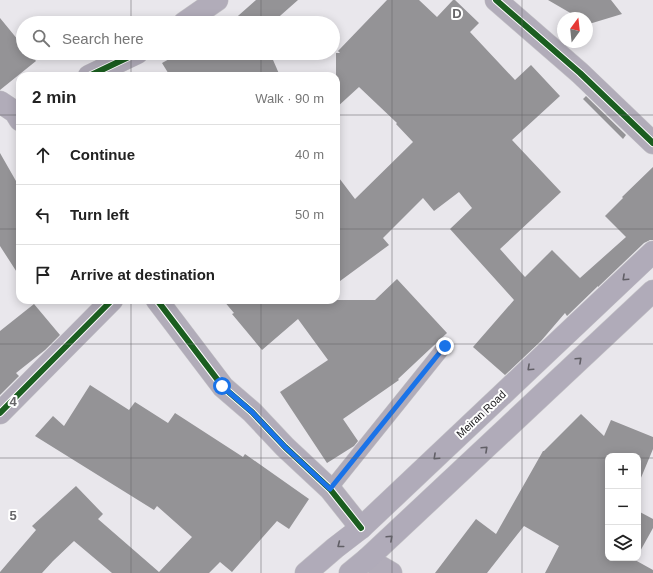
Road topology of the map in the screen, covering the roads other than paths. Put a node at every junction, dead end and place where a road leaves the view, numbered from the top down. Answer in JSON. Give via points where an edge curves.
{"nodes":[{"id":1,"x":217,"y":0,"type":"edge"},
{"id":2,"x":496,"y":0,"type":"edge"},
{"id":3,"x":194,"y":16,"type":"edge"},
{"id":4,"x":122,"y":60,"type":"edge"},
{"id":5,"x":97,"y":72,"type":"edge"},
{"id":6,"x":653,"y":143,"type":"edge"},
{"id":7,"x":653,"y":252,"type":"edge"},
{"id":8,"x":653,"y":292,"type":"edge"},
{"id":9,"x":108,"y":304,"type":"edge"},
{"id":10,"x":160,"y":304,"type":"edge"},
{"id":11,"x":445,"y":346,"type":"dead end"},
{"id":12,"x":0,"y":412,"type":"edge"},
{"id":13,"x":330,"y":489,"type":"junction"},
{"id":14,"x":361,"y":528,"type":"junction"},
{"id":15,"x":367,"y":559,"type":"junction"},
{"id":16,"x":306,"y":573,"type":"edge"},
{"id":17,"x":350,"y":573,"type":"edge"},
{"id":18,"x":391,"y":573,"type":"edge"}],
"edges":[{"from":1,"to":3,"type":"street"},
{"from":2,"to":6,"type":"street","via":[[580,73]]},
{"from":4,"to":5,"type":"street"},
{"from":7,"to":14,"type":"main road","name":"Meiran Road","one_way":true},
{"from":15,"to":8,"type":"main road","one_way":true},
{"from":9,"to":12,"type":"street"},
{"from":10,"to":13,"type":"street","via":[[222,386]]},
{"from":11,"to":13,"type":"lane"},
{"from":13,"to":14,"type":"street"},
{"from":14,"to":16,"type":"main road","name":"Meiran Road","one_way":true},
{"from":15,"to":17,"type":"main road"},
{"from":15,"to":18,"type":"street"}]}
